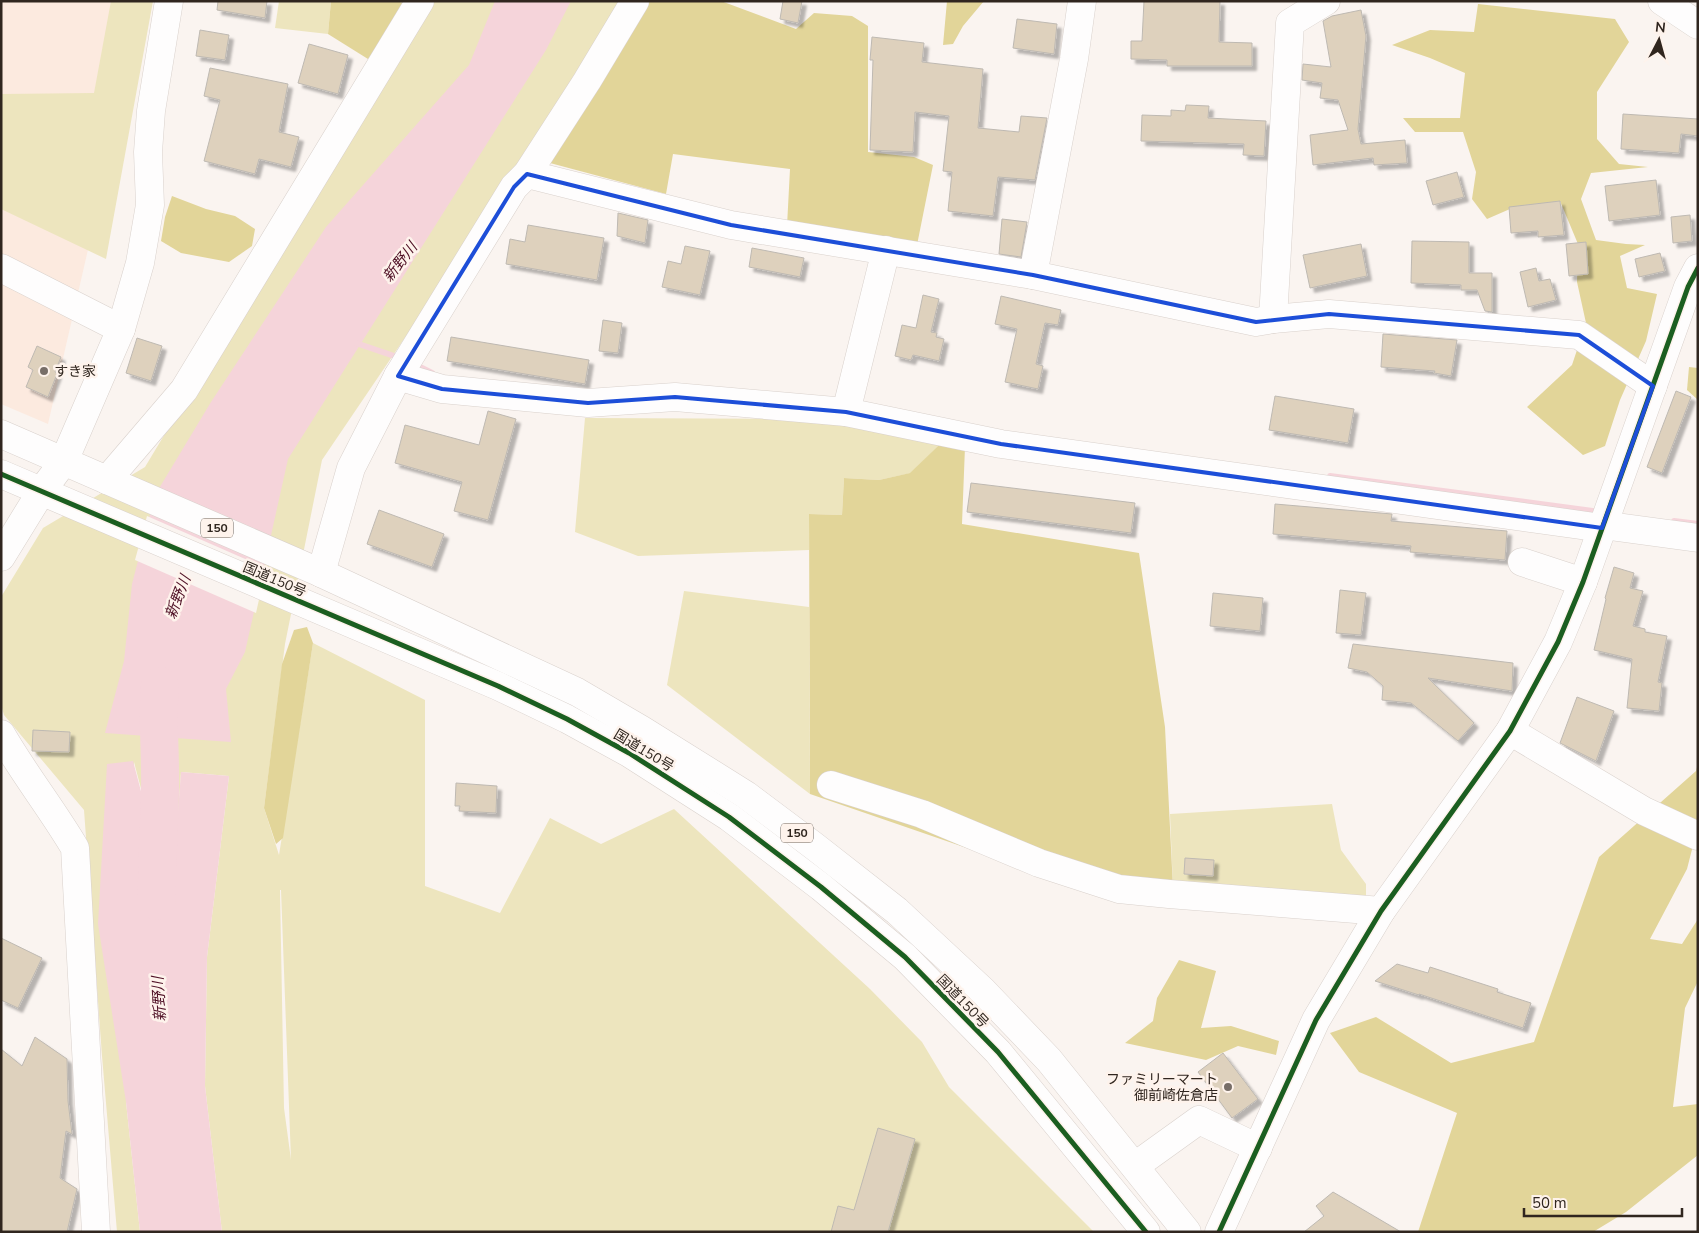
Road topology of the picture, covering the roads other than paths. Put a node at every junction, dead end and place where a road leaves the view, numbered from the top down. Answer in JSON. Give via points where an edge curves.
{"nodes":[{"id":1,"x":169,"y":1,"type":"edge"},
{"id":2,"x":420,"y":1,"type":"edge"},
{"id":3,"x":636,"y":1,"type":"edge"},
{"id":4,"x":1082,"y":1,"type":"edge"},
{"id":5,"x":1326,"y":1,"type":"edge"},
{"id":6,"x":1658,"y":2,"type":"edge"},
{"id":7,"x":1698,"y":25,"type":"edge"},
{"id":8,"x":526,"y":174,"type":"junction"},
{"id":9,"x":886,"y":250,"type":"junction"},
{"id":10,"x":1,"y":268,"type":"edge"},
{"id":11,"x":1698,"y":268,"type":"edge"},
{"id":12,"x":1033,"y":275,"type":"junction"},
{"id":13,"x":1690,"y":303,"type":"edge"},
{"id":14,"x":1272,"y":319,"type":"junction"},
{"id":15,"x":121,"y":329,"type":"junction"},
{"id":16,"x":398,"y":376,"type":"junction"},
{"id":17,"x":1653,"y":386,"type":"junction"},
{"id":18,"x":846,"y":412,"type":"junction"},
{"id":19,"x":1,"y":434,"type":"edge"},
{"id":20,"x":64,"y":461,"type":"junction"},
{"id":21,"x":1,"y":474,"type":"edge"},
{"id":22,"x":118,"y":485,"type":"junction"},
{"id":23,"x":41,"y":492,"type":"junction"},
{"id":24,"x":1602,"y":526,"type":"junction"},
{"id":25,"x":1698,"y":538,"type":"edge"},
{"id":26,"x":6,"y":540,"type":"edge"},
{"id":27,"x":1522,"y":562,"type":"dead end"},
{"id":28,"x":313,"y":570,"type":"junction"},
{"id":29,"x":1583,"y":582,"type":"junction"},
{"id":30,"x":1510,"y":731,"type":"junction"},
{"id":31,"x":1,"y":734,"type":"edge"},
{"id":32,"x":831,"y":785,"type":"dead end"},
{"id":33,"x":1698,"y":836,"type":"edge"},
{"id":34,"x":1381,"y":911,"type":"junction"},
{"id":35,"x":1258,"y":1148,"type":"junction"},
{"id":36,"x":1135,"y":1166,"type":"junction"},
{"id":37,"x":96,"y":1232,"type":"edge"},
{"id":38,"x":1146,"y":1232,"type":"edge"},
{"id":39,"x":1187,"y":1232,"type":"edge"},
{"id":40,"x":1219,"y":1232,"type":"edge"}],
"edges":[{"from":1,"to":15,"type":"main road","via":[[151,111],[148,152],[150,205],[140,263]]},
{"from":2,"to":22,"type":"main road","via":[[184,390]]},
{"from":3,"to":8,"type":"main road"},
{"from":4,"to":12,"type":"main road"},
{"from":5,"to":14,"type":"main road","via":[[1290,23]]},
{"from":6,"to":7,"type":"main road"},
{"from":8,"to":9,"type":"main road","via":[[732,225]]},
{"from":8,"to":16,"type":"main road","via":[[514,187]]},
{"from":9,"to":12,"type":"main road"},
{"from":9,"to":18,"type":"main road"},
{"from":10,"to":15,"type":"main road"},
{"from":11,"to":13,"type":"main road"},
{"from":12,"to":14,"type":"main road","via":[[1256,322]]},
{"from":13,"to":17,"type":"main road"},
{"from":14,"to":17,"type":"main road","via":[[1329,314],[1580,336]]},
{"from":15,"to":20,"type":"main road"},
{"from":16,"to":18,"type":"main road","via":[[442,389],[588,404],[675,396]]},
{"from":16,"to":28,"type":"main road","via":[[351,468]]},
{"from":17,"to":24,"type":"main road"},
{"from":18,"to":24,"type":"main road","via":[[1001,444]]},
{"from":19,"to":20,"type":"main road","name":"国道150号","number":"150"},
{"from":20,"to":22,"type":"main road","name":"国道150号","number":"150"},
{"from":20,"to":23,"type":"main road"},
{"from":21,"to":23,"type":"main road","name":"国道150号","number":"150"},
{"from":22,"to":28,"type":"main road","name":"国道150号","number":"150"},
{"from":23,"to":26,"type":"main road"},
{"from":23,"to":38,"type":"main road","name":"国道150号","number":"150","via":[[498,686],[629,753],[730,817],[905,957],[998,1052]]},
{"from":24,"to":25,"type":"main road"},
{"from":24,"to":29,"type":"main road"},
{"from":27,"to":29,"type":"main road"},
{"from":28,"to":36,"type":"main road","name":"国道150号","number":"150","via":[[577,692],[746,795],[898,911],[982,990],[1048,1060]]},
{"from":29,"to":30,"type":"main road","via":[[1558,642]]},
{"from":30,"to":33,"type":"main road","via":[[1644,811]]},
{"from":30,"to":34,"type":"main road"},
{"from":31,"to":37,"type":"main road","via":[[75,848]]},
{"from":32,"to":34,"type":"main road","via":[[922,814],[1038,863],[1120,889]]},
{"from":34,"to":35,"type":"main road","via":[[1316,1020]]},
{"from":35,"to":36,"type":"main road","via":[[1199,1120]]},
{"from":35,"to":40,"type":"main road"},
{"from":36,"to":39,"type":"main road","name":"国道150号","number":"150"}]}
